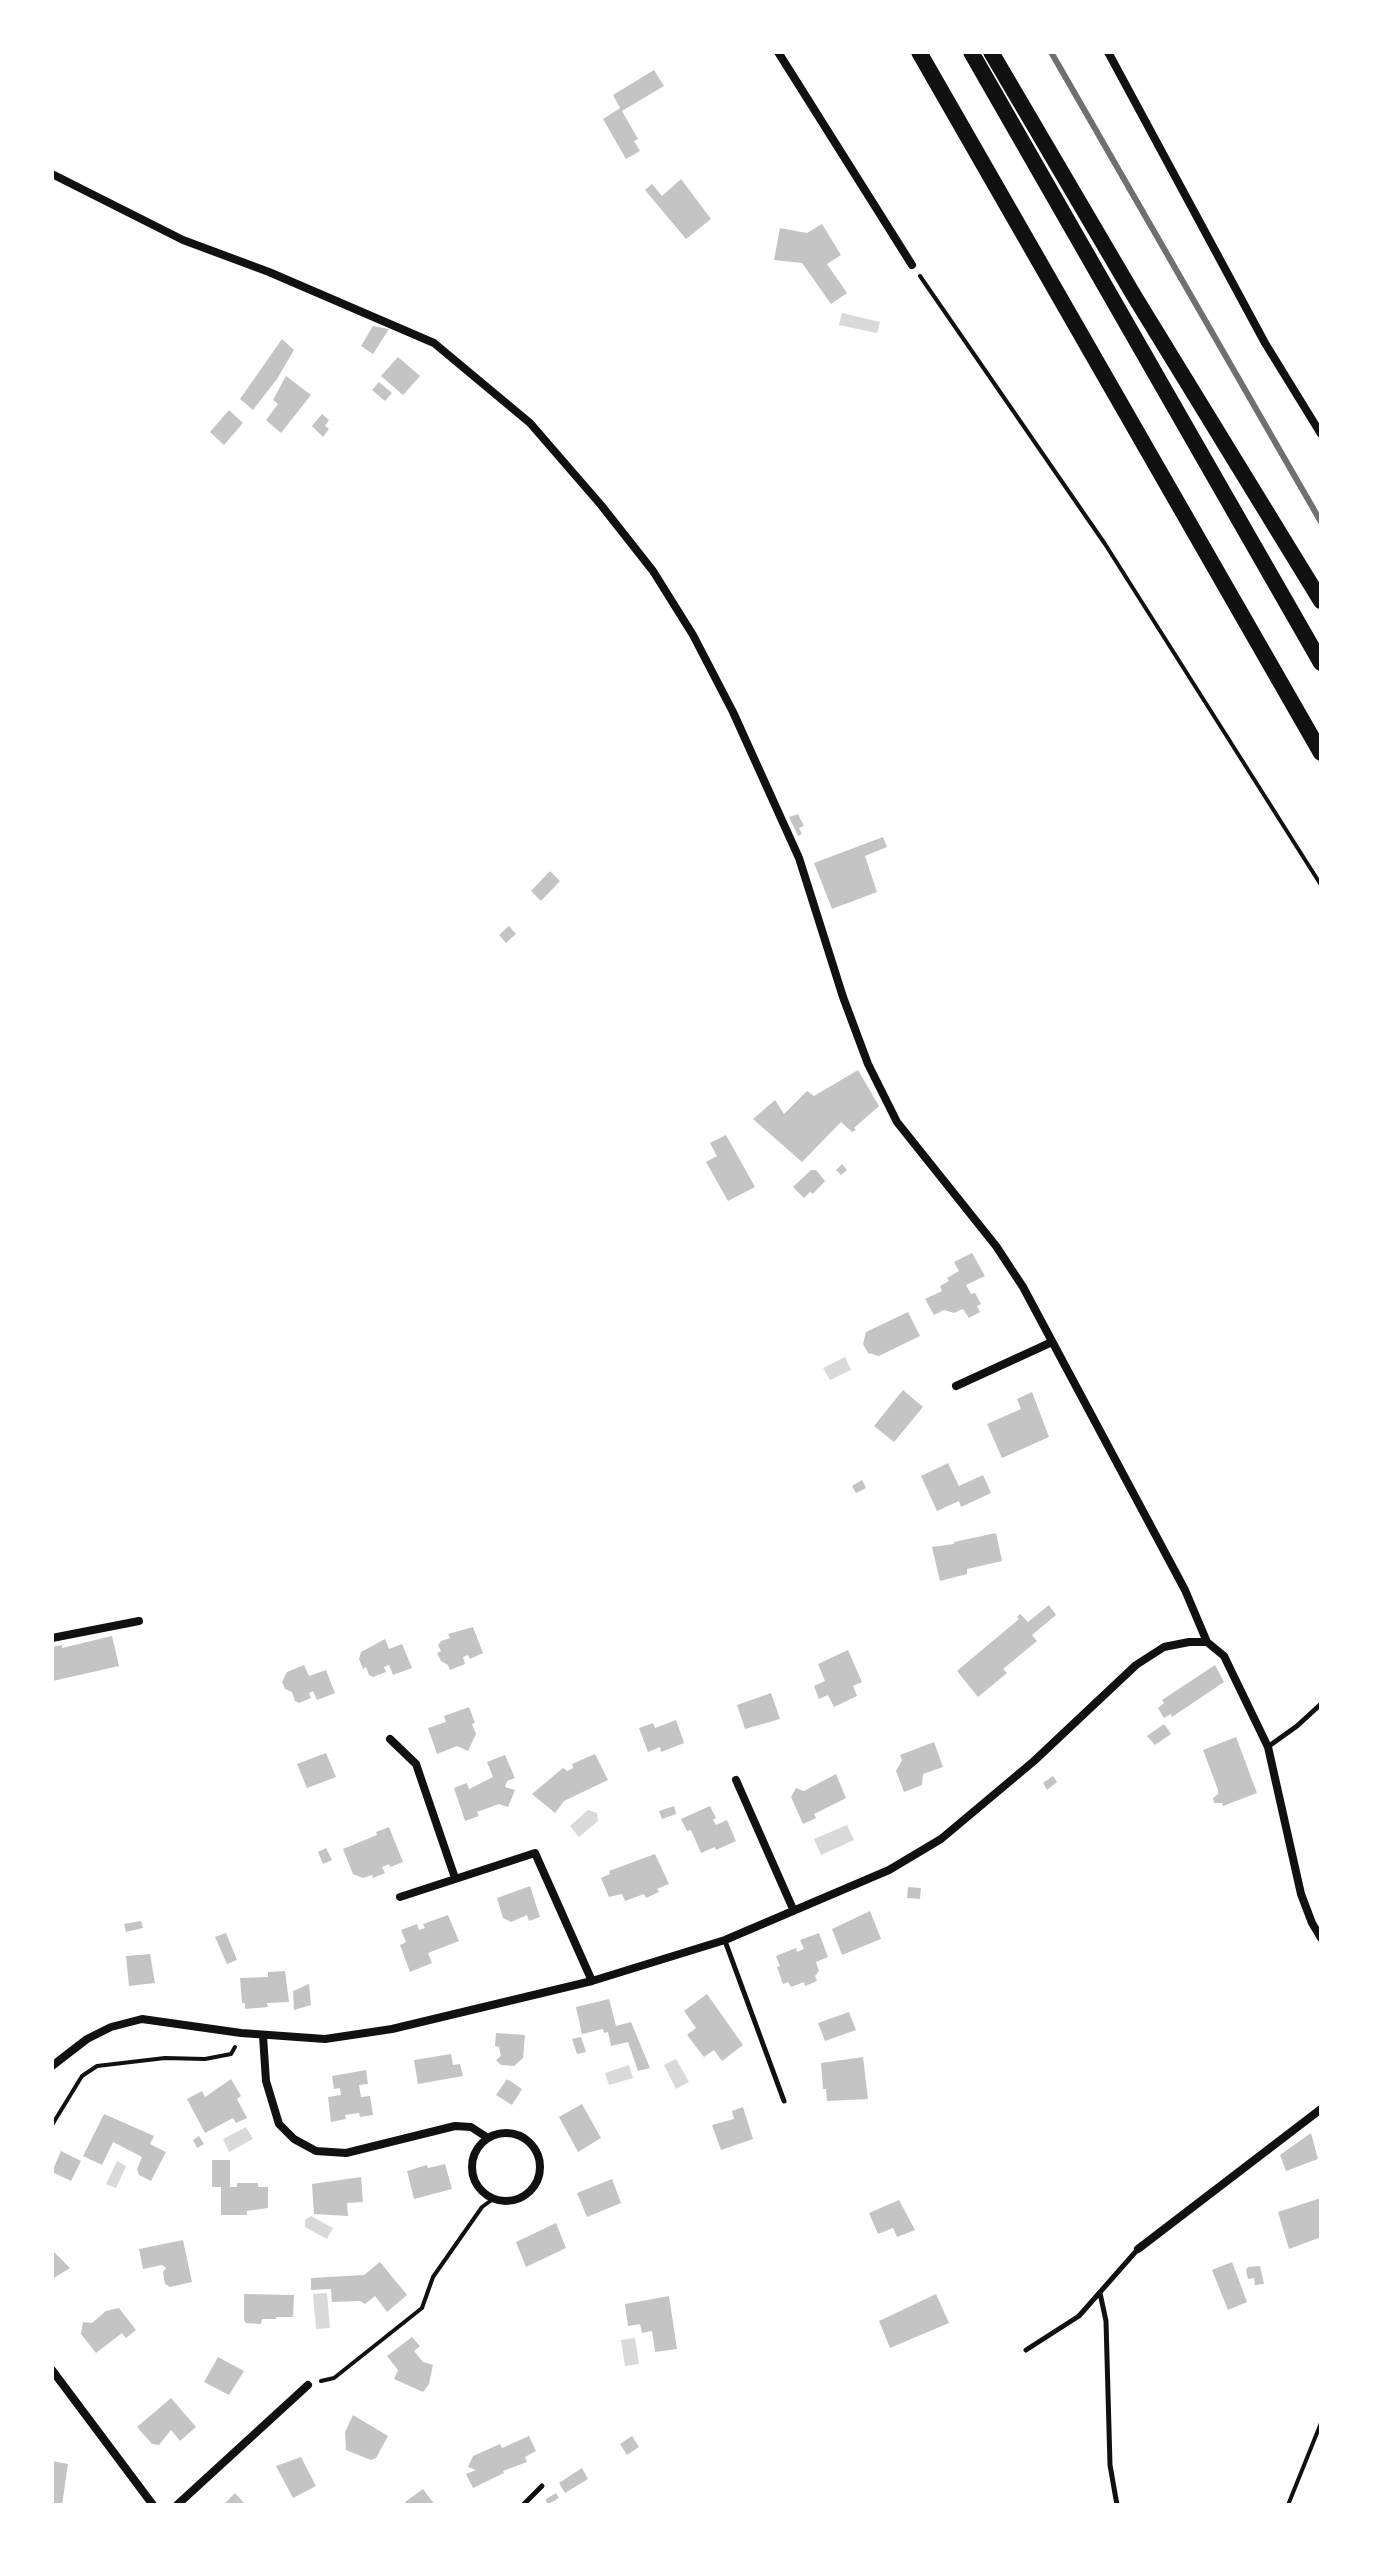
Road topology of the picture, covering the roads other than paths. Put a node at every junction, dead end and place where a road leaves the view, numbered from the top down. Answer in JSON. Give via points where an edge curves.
{"nodes":[{"id":1,"x":778,"y":52,"type":"edge"},
{"id":2,"x":919,"y":52,"type":"edge"},
{"id":3,"x":971,"y":52,"type":"edge"},
{"id":4,"x":991,"y":52,"type":"edge"},
{"id":5,"x":1108,"y":52,"type":"edge"},
{"id":6,"x":52,"y":174,"type":"edge"},
{"id":7,"x":912,"y":265,"type":"road end"},
{"id":8,"x":1321,"y":434,"type":"edge"},
{"id":9,"x":1321,"y":601,"type":"edge"},
{"id":10,"x":1321,"y":663,"type":"edge"},
{"id":11,"x":1321,"y":753,"type":"edge"},
{"id":12,"x":1052,"y":1342,"type":"junction"},
{"id":13,"x":956,"y":1386,"type":"dead end"},
{"id":14,"x":139,"y":1621,"type":"dead end"},
{"id":15,"x":52,"y":1638,"type":"edge"},
{"id":16,"x":1207,"y":1642,"type":"junction"},
{"id":17,"x":1321,"y":1704,"type":"edge"},
{"id":18,"x":390,"y":1739,"type":"dead end"},
{"id":19,"x":1268,"y":1747,"type":"junction"},
{"id":20,"x":736,"y":1780,"type":"dead end"},
{"id":21,"x":455,"y":1878,"type":"junction"},
{"id":22,"x":400,"y":1897,"type":"dead end"},
{"id":23,"x":793,"y":1909,"type":"junction"},
{"id":24,"x":1321,"y":1938,"type":"edge"},
{"id":25,"x":725,"y":1940,"type":"junction"},
{"id":26,"x":592,"y":1981,"type":"junction"},
{"id":27,"x":263,"y":2036,"type":"junction"},
{"id":28,"x":52,"y":2066,"type":"edge"},
{"id":29,"x":784,"y":2101,"type":"dead end"},
{"id":30,"x":1321,"y":2109,"type":"edge"},
{"id":31,"x":488,"y":2138,"type":"junction"},
{"id":32,"x":1138,"y":2249,"type":"joint"},
{"id":33,"x":1100,"y":2293,"type":"junction"},
{"id":34,"x":1026,"y":2350,"type":"dead end"},
{"id":35,"x":52,"y":2370,"type":"edge"},
{"id":36,"x":308,"y":2385,"type":"road end"},
{"id":37,"x":542,"y":2486,"type":"dead end"},
{"id":38,"x":153,"y":2505,"type":"edge"},
{"id":39,"x":177,"y":2505,"type":"edge"},
{"id":40,"x":523,"y":2505,"type":"edge"},
{"id":41,"x":1117,"y":2505,"type":"edge"}],
"edges":[{"from":1,"to":7,"type":"street"},
{"from":2,"to":11,"type":"highway"},
{"from":3,"to":10,"type":"highway"},
{"from":4,"to":9,"type":"highway"},
{"from":5,"to":8,"type":"street","via":[[1265,343]]},
{"from":6,"to":12,"type":"street","via":[[183,240],[434,343],[530,423],[601,505],[653,571],[733,712],[799,858],[853,1024],[897,1122],[996,1246]]},
{"from":12,"to":13,"type":"street"},
{"from":12,"to":16,"type":"street","via":[[1185,1590]]},
{"from":14,"to":15,"type":"street"},
{"from":16,"to":19,"type":"street","via":[[1224,1656]]},
{"from":16,"to":23,"type":"street","via":[[1164,1647],[1136,1665],[941,1839],[889,1870]]},
{"from":17,"to":19,"type":"lane"},
{"from":18,"to":21,"type":"street","via":[[416,1764]]},
{"from":19,"to":24,"type":"street","via":[[1301,1894]]},
{"from":20,"to":23,"type":"street"},
{"from":21,"to":22,"type":"street"},
{"from":21,"to":26,"type":"street","via":[[535,1853]]},
{"from":23,"to":25,"type":"street"},
{"from":25,"to":26,"type":"street"},
{"from":25,"to":29,"type":"lane"},
{"from":26,"to":27,"type":"street","via":[[392,2029],[325,2039]]},
{"from":27,"to":28,"type":"street","via":[[142,2019],[87,2039]]},
{"from":27,"to":31,"type":"street","via":[[266,2081],[279,2124],[316,2151],[346,2153],[455,2126],[471,2127]]},
{"from":30,"to":32,"type":"street"},
{"from":31,"to":31,"type":"street","via":[[474,2154],[476,2185],[493,2199],[526,2195],[539,2176],[537,2153],[521,2137]]},
{"from":32,"to":33,"type":"lane"},
{"from":33,"to":34,"type":"lane","via":[[1079,2316]]},
{"from":33,"to":41,"type":"lane"},
{"from":35,"to":38,"type":"street"},
{"from":36,"to":39,"type":"street"},
{"from":37,"to":40,"type":"lane"}]}
